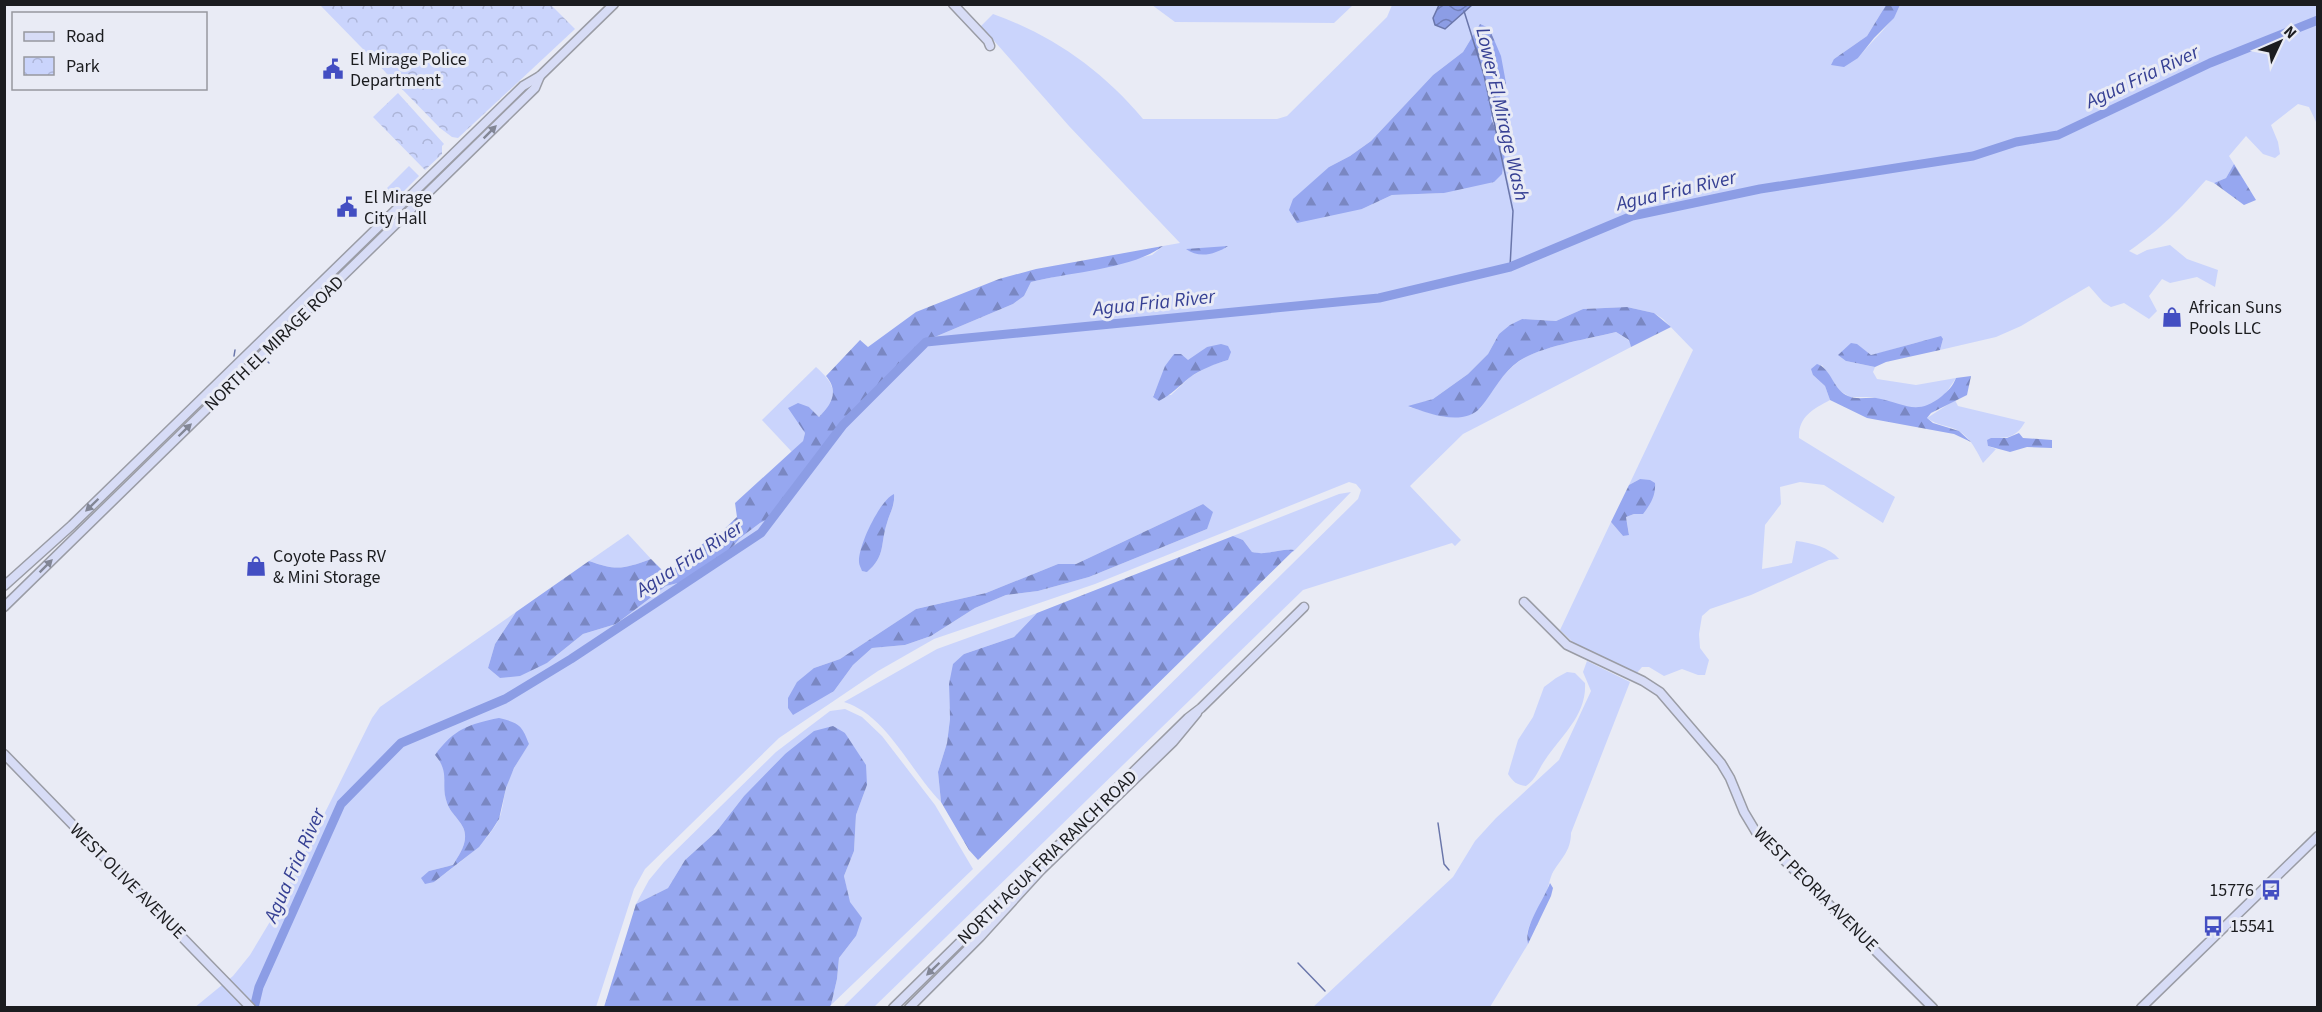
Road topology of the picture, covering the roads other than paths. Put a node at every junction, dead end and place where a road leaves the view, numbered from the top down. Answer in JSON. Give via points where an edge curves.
{"nodes":[{"id":1,"x":614,"y":4,"type":"edge"},
{"id":2,"x":953,"y":4,"type":"edge"},
{"id":3,"x":990,"y":46,"type":"dead end"},
{"id":4,"x":532,"y":85,"type":"junction"},
{"id":5,"x":247,"y":354,"type":"junction"},
{"id":6,"x":254,"y":363,"type":"junction"},
{"id":7,"x":162,"y":437,"type":"junction"},
{"id":8,"x":170,"y":445,"type":"junction"},
{"id":9,"x":72,"y":525,"type":"junction"},
{"id":10,"x":80,"y":533,"type":"junction"},
{"id":11,"x":4,"y":586,"type":"edge"},
{"id":12,"x":1524,"y":602,"type":"dead end"},
{"id":13,"x":4,"y":607,"type":"edge"},
{"id":14,"x":1304,"y":607,"type":"dead end"},
{"id":15,"x":1201,"y":708,"type":"junction"},
{"id":16,"x":4,"y":754,"type":"edge"},
{"id":17,"x":2318,"y":836,"type":"edge"},
{"id":18,"x":251,"y":1008,"type":"edge"},
{"id":19,"x":893,"y":1008,"type":"edge"},
{"id":20,"x":909,"y":1008,"type":"edge"},
{"id":21,"x":1934,"y":1008,"type":"edge"},
{"id":22,"x":2141,"y":1008,"type":"edge"}],
"edges":[{"from":1,"to":4,"type":"main road","name":"NORTH EL MIRAGE ROAD"},
{"from":2,"to":3,"type":"main road"},
{"from":4,"to":5,"type":"main road","name":"NORTH EL MIRAGE ROAD"},
{"from":6,"to":4,"type":"main road","name":"NORTH EL MIRAGE ROAD","one_way":true},
{"from":5,"to":6,"type":"main road"},
{"from":5,"to":7,"type":"main road","name":"NORTH EL MIRAGE ROAD"},
{"from":8,"to":6,"type":"main road","name":"NORTH EL MIRAGE ROAD","one_way":true},
{"from":7,"to":8,"type":"main road"},
{"from":7,"to":9,"type":"main road","name":"NORTH EL MIRAGE ROAD","one_way":true},
{"from":8,"to":10,"type":"main road","name":"NORTH EL MIRAGE ROAD"},
{"from":9,"to":10,"type":"main road"},
{"from":9,"to":11,"type":"main road","name":"NORTH EL MIRAGE ROAD"},
{"from":13,"to":10,"type":"main road","name":"NORTH EL MIRAGE ROAD","one_way":true},
{"from":12,"to":21,"type":"main road","name":"WEST PEORIA AVENUE","via":[[1567,645],[1660,692],[1721,763],[1756,832]]},
{"from":14,"to":15,"type":"main road","name":"NORTH AGUA FRIA RANCH ROAD"},
{"from":15,"to":19,"type":"main road","name":"NORTH AGUA FRIA RANCH ROAD","one_way":true},
{"from":15,"to":20,"type":"main road","name":"NORTH AGUA FRIA RANCH ROAD","via":[[1173,742],[1040,871]]},
{"from":16,"to":18,"type":"main road","name":"WEST OLIVE AVENUE"},
{"from":17,"to":22,"type":"main road"}]}
